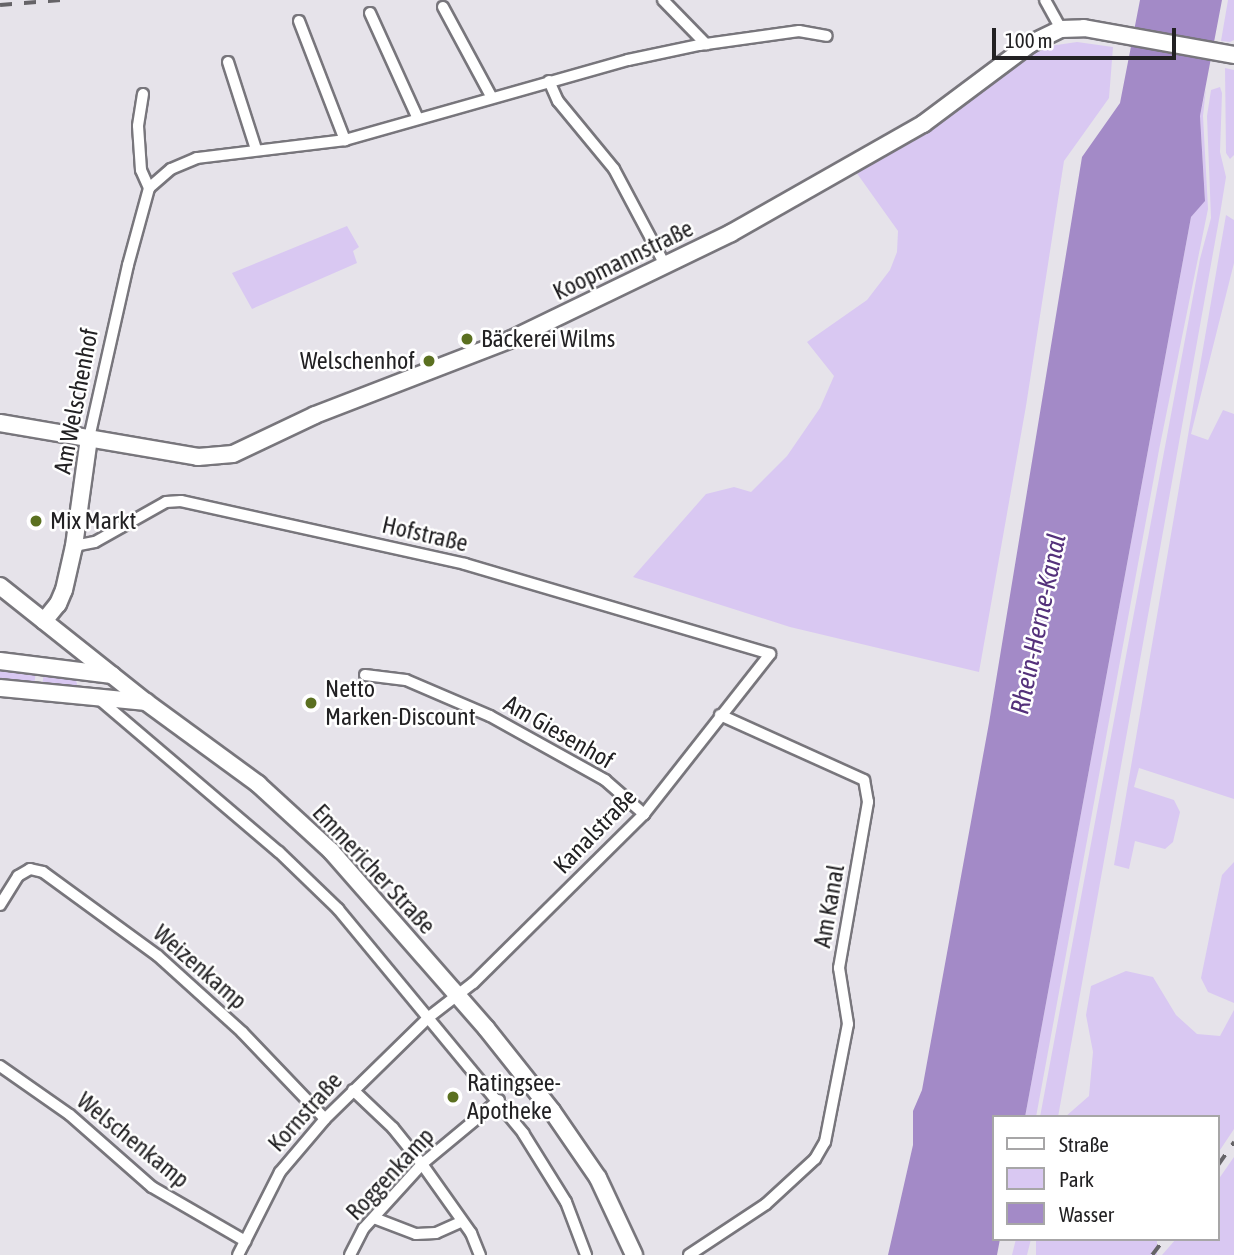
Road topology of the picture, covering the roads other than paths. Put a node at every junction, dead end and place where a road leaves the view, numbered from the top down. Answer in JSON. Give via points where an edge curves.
{"nodes":[{"id":1,"x":663,"y":0,"type":"edge"},
{"id":2,"x":1045,"y":0,"type":"edge"},
{"id":3,"x":443,"y":7,"type":"dead end"},
{"id":4,"x":370,"y":13,"type":"dead end"},
{"id":5,"x":299,"y":21,"type":"dead end"},
{"id":6,"x":1061,"y":29,"type":"junction"},
{"id":7,"x":827,"y":36,"type":"dead end"},
{"id":8,"x":706,"y":44,"type":"junction"},
{"id":9,"x":1231,"y":54,"type":"edge"},
{"id":10,"x":228,"y":62,"type":"dead end"},
{"id":11,"x":549,"y":81,"type":"junction"},
{"id":12,"x":143,"y":94,"type":"dead end"},
{"id":13,"x":492,"y":98,"type":"junction"},
{"id":14,"x":418,"y":119,"type":"junction"},
{"id":15,"x":345,"y":140,"type":"junction"},
{"id":16,"x":256,"y":149,"type":"junction"},
{"id":17,"x":149,"y":188,"type":"junction"},
{"id":18,"x":665,"y":265,"type":"junction"},
{"id":19,"x":0,"y":423,"type":"edge"},
{"id":20,"x":89,"y":438,"type":"junction"},
{"id":21,"x":74,"y":546,"type":"junction"},
{"id":22,"x":0,"y":586,"type":"edge"},
{"id":23,"x":44,"y":621,"type":"junction"},
{"id":24,"x":769,"y":654,"type":"joint"},
{"id":25,"x":0,"y":661,"type":"edge"},
{"id":26,"x":112,"y":675,"type":"junction"},
{"id":27,"x":365,"y":675,"type":"dead end"},
{"id":28,"x":0,"y":688,"type":"edge"},
{"id":29,"x":97,"y":697,"type":"junction"},
{"id":30,"x":136,"y":698,"type":"junction"},
{"id":31,"x":720,"y":715,"type":"junction"},
{"id":32,"x":124,"y":720,"type":"junction"},
{"id":33,"x":644,"y":814,"type":"junction"},
{"id":34,"x":0,"y":905,"type":"edge"},
{"id":35,"x":457,"y":996,"type":"junction"},
{"id":36,"x":429,"y":1017,"type":"junction"},
{"id":37,"x":0,"y":1066,"type":"edge"},
{"id":38,"x":354,"y":1090,"type":"junction"},
{"id":39,"x":499,"y":1100,"type":"junction"},
{"id":40,"x":324,"y":1119,"type":"junction"},
{"id":41,"x":422,"y":1164,"type":"junction"},
{"id":42,"x":374,"y":1218,"type":"junction"},
{"id":43,"x":461,"y":1222,"type":"junction"},
{"id":44,"x":245,"y":1241,"type":"junction"},
{"id":45,"x":238,"y":1255,"type":"edge"},
{"id":46,"x":350,"y":1255,"type":"edge"},
{"id":47,"x":480,"y":1255,"type":"edge"},
{"id":48,"x":586,"y":1255,"type":"edge"},
{"id":49,"x":635,"y":1255,"type":"edge"},
{"id":50,"x":690,"y":1255,"type":"edge"}],
"edges":[{"from":1,"to":8,"type":"street"},
{"from":2,"to":6,"type":"street"},
{"from":3,"to":13,"type":"street"},
{"from":4,"to":14,"type":"street"},
{"from":5,"to":15,"type":"street"},
{"from":6,"to":9,"type":"street","name":"Koopmannstraße","via":[[1084,28]]},
{"from":6,"to":18,"type":"street","name":"Koopmannstraße","via":[[1030,44],[911,131],[773,212]]},
{"from":7,"to":8,"type":"street","via":[[799,31]]},
{"from":8,"to":11,"type":"street"},
{"from":10,"to":16,"type":"street"},
{"from":11,"to":13,"type":"street"},
{"from":11,"to":18,"type":"street","via":[[558,101],[614,169]]},
{"from":12,"to":17,"type":"street","via":[[138,126],[141,170]]},
{"from":13,"to":14,"type":"street"},
{"from":14,"to":15,"type":"street"},
{"from":15,"to":16,"type":"street"},
{"from":16,"to":17,"type":"street","via":[[197,158],[171,169]]},
{"from":17,"to":20,"type":"street","name":"Am Welschenhof"},
{"from":18,"to":20,"type":"street","name":"Koopmannstraße","via":[[512,339],[317,414],[233,454],[198,457]]},
{"from":19,"to":20,"type":"street","name":"Koopmannstraße"},
{"from":20,"to":21,"type":"street","name":"Am Welschenhof"},
{"from":21,"to":23,"type":"street","name":"Am Welschenhof","via":[[64,590]]},
{"from":21,"to":24,"type":"street","name":"Hofstraße","via":[[95,542],[166,502],[181,501],[466,565]]},
{"from":22,"to":23,"type":"street","name":"Emmericher Straße"},
{"from":23,"to":26,"type":"street","name":"Emmericher Straße"},
{"from":24,"to":31,"type":"street","name":"Kanalstraße"},
{"from":25,"to":26,"type":"street"},
{"from":26,"to":29,"type":"street","via":[[108,692]]},
{"from":26,"to":30,"type":"street","name":"Emmericher Straße"},
{"from":27,"to":33,"type":"street","name":"Am Giesenhof","via":[[406,680],[489,716],[605,780]]},
{"from":28,"to":29,"type":"street"},
{"from":29,"to":30,"type":"street"},
{"from":29,"to":32,"type":"street"},
{"from":30,"to":32,"type":"street"},
{"from":30,"to":35,"type":"street","name":"Emmericher Straße","via":[[219,754],[293,814],[370,893]]},
{"from":31,"to":33,"type":"street","name":"Kanalstraße"},
{"from":31,"to":50,"type":"street","name":"Am Kanal","via":[[863,780],[868,802],[839,968],[848,1024],[825,1142],[815,1159],[766,1204]]},
{"from":32,"to":36,"type":"street","via":[[279,852],[338,909]]},
{"from":33,"to":35,"type":"street","name":"Kanalstraße"},
{"from":34,"to":40,"type":"street","name":"Weizenkamp","via":[[18,876],[30,869],[54,879],[158,956],[242,1032]]},
{"from":35,"to":36,"type":"street","name":"Kanalstraße"},
{"from":35,"to":49,"type":"street","name":"Emmericher Straße","via":[[576,1145],[610,1200]]},
{"from":36,"to":38,"type":"street","name":"Kornstraße"},
{"from":36,"to":39,"type":"street"},
{"from":37,"to":44,"type":"street","name":"Welschenkamp","via":[[70,1115],[152,1188]]},
{"from":38,"to":40,"type":"street","name":"Kornstraße"},
{"from":38,"to":41,"type":"street"},
{"from":39,"to":41,"type":"street","name":"Roggenkamp"},
{"from":39,"to":48,"type":"street","via":[[566,1202]]},
{"from":40,"to":44,"type":"street","name":"Kornstraße","via":[[280,1172]]},
{"from":41,"to":42,"type":"street","name":"Roggenkamp"},
{"from":41,"to":43,"type":"street"},
{"from":42,"to":43,"type":"street","via":[[416,1234],[436,1233]]},
{"from":42,"to":46,"type":"street","name":"Roggenkamp"},
{"from":43,"to":47,"type":"street"},
{"from":44,"to":45,"type":"street","name":"Kornstraße"}]}
